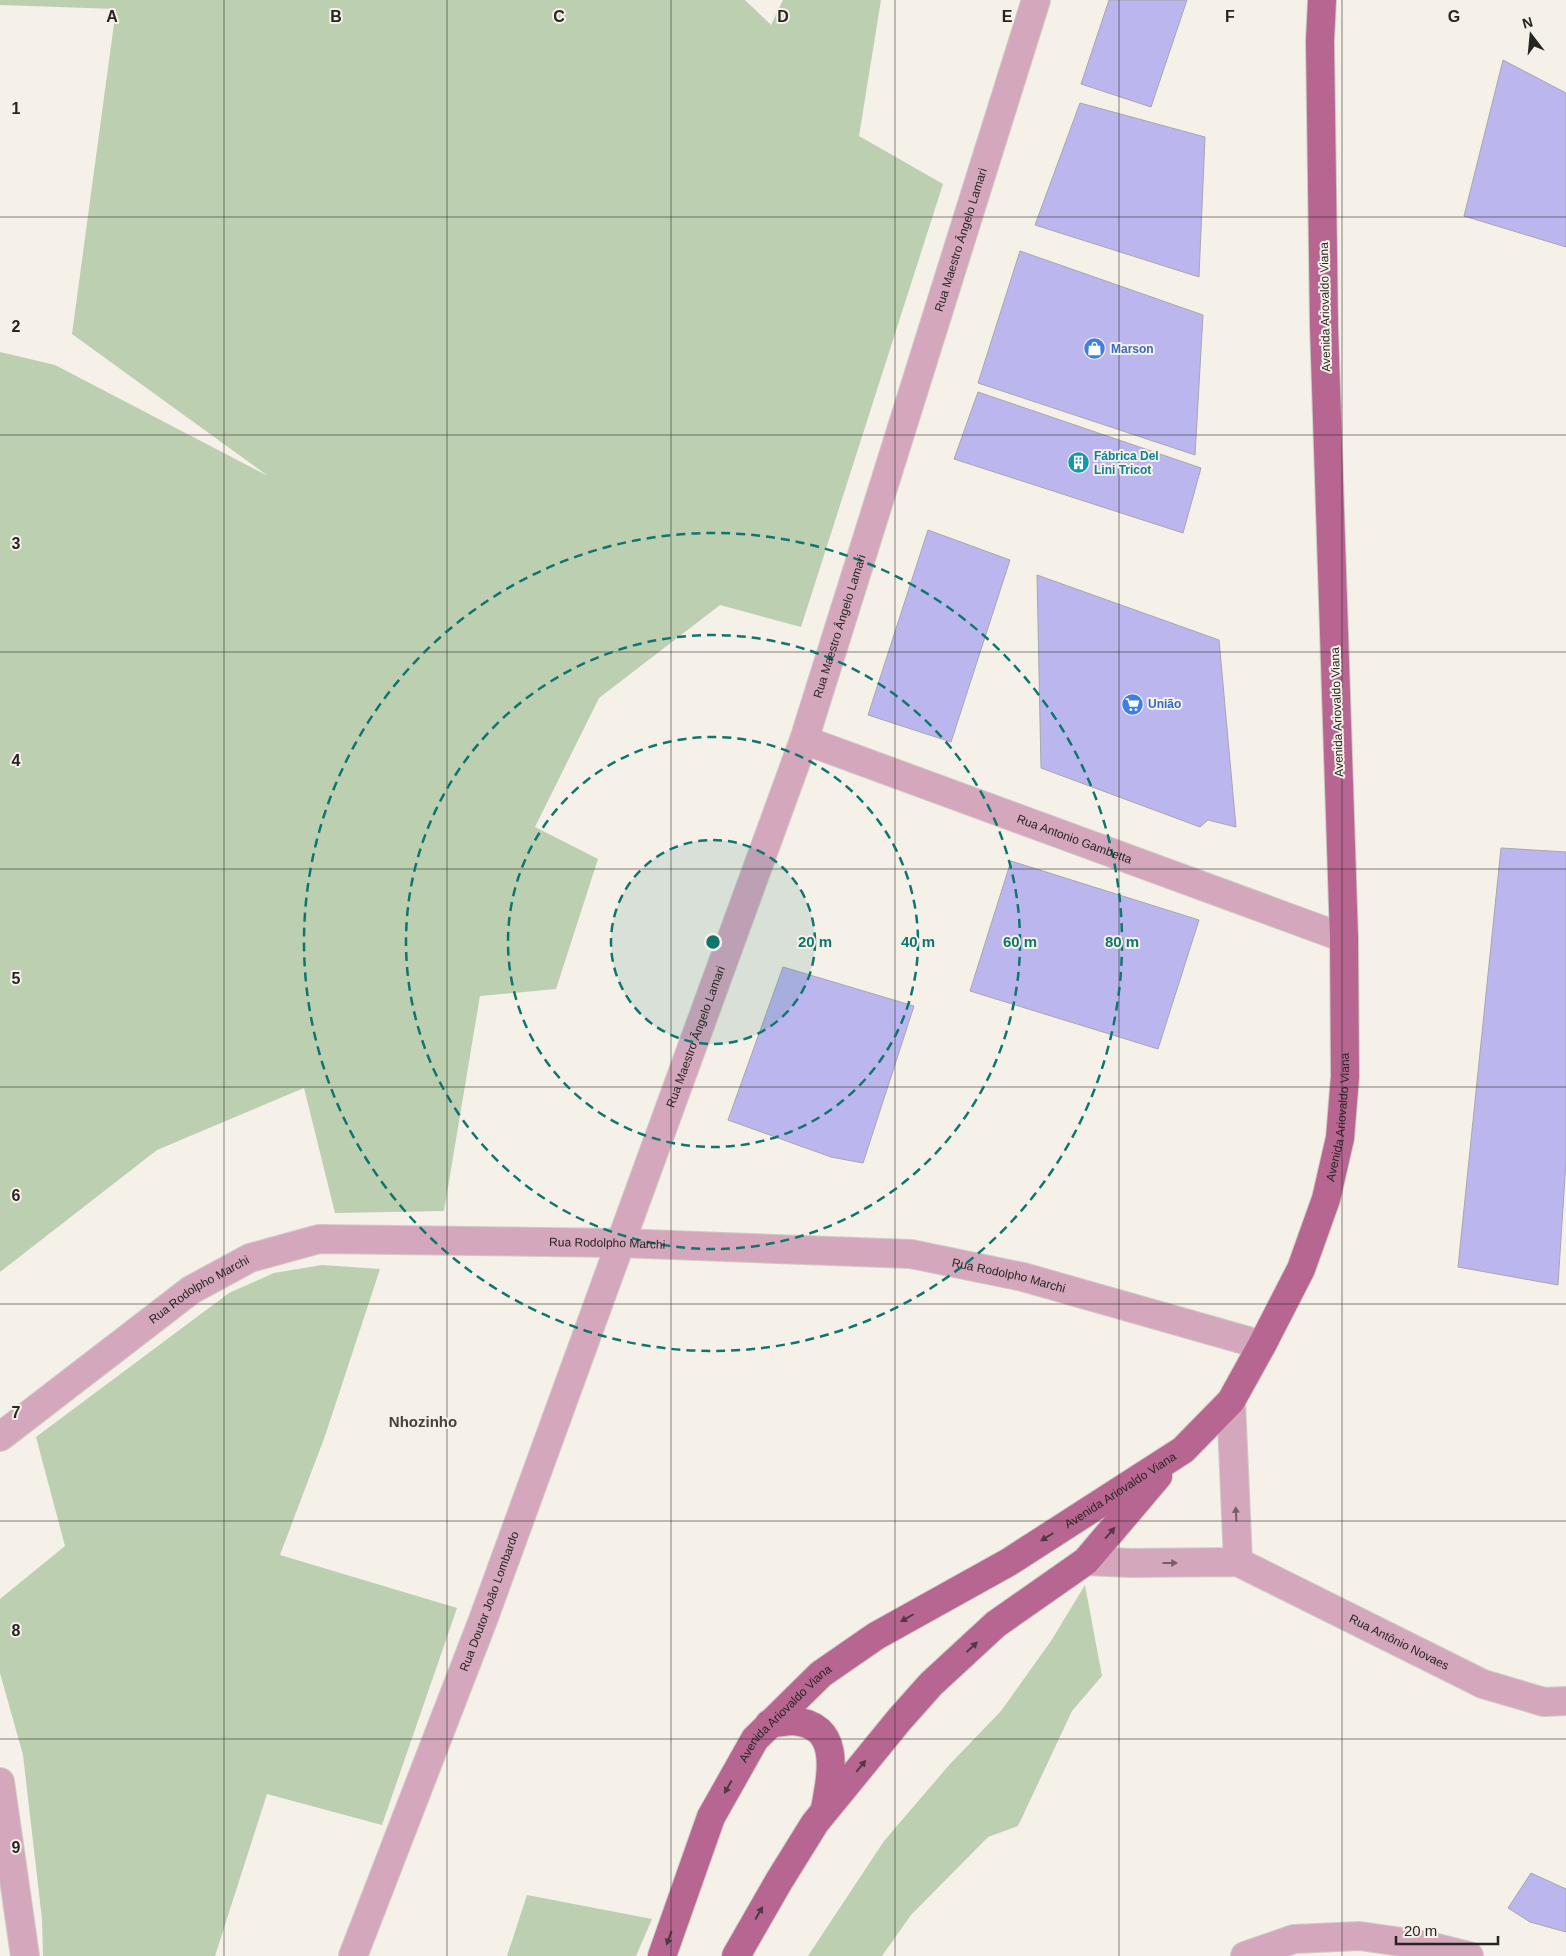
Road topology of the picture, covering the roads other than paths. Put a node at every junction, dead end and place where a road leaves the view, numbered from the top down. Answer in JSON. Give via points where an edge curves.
{"nodes":[{"id":1,"x":1036,"y":0,"type":"edge"},
{"id":2,"x":1322,"y":0,"type":"edge"},
{"id":3,"x":804,"y":740,"type":"junction"},
{"id":4,"x":1344,"y":938,"type":"junction"},
{"id":5,"x":619,"y":1243,"type":"junction"},
{"id":6,"x":1262,"y":1345,"type":"junction"},
{"id":7,"x":1231,"y":1401,"type":"junction"},
{"id":8,"x":0,"y":1437,"type":"edge"},
{"id":9,"x":1177,"y":1454,"type":"junction"},
{"id":10,"x":1086,"y":1561,"type":"junction"},
{"id":11,"x":1238,"y":1562,"type":"junction"},
{"id":12,"x":1566,"y":1701,"type":"edge"},
{"id":13,"x":769,"y":1724,"type":"junction"},
{"id":14,"x":0,"y":1782,"type":"edge"},
{"id":15,"x":824,"y":1810,"type":"junction"},
{"id":16,"x":25,"y":1956,"type":"edge"},
{"id":17,"x":353,"y":1956,"type":"edge"},
{"id":18,"x":662,"y":1956,"type":"edge"},
{"id":19,"x":736,"y":1956,"type":"edge"},
{"id":20,"x":1245,"y":1956,"type":"edge"},
{"id":21,"x":1469,"y":1956,"type":"edge"}],
"edges":[{"from":1,"to":3,"type":"street","name":"Rua Maestro Ângelo Lamari"},
{"from":2,"to":4,"type":"main road","name":"Avenida Ariovaldo Viana","via":[[1324,326]]},
{"from":3,"to":4,"type":"street","name":"Rua Antonio Gambetta"},
{"from":3,"to":5,"type":"street","name":"Rua Maestro Ângelo Lamari"},
{"from":4,"to":6,"type":"main road","name":"Avenida Ariovaldo Viana","via":[[1345,1077],[1340,1138],[1326,1200],[1300,1269]]},
{"from":5,"to":6,"type":"street","name":"Rua Rodolpho Marchi","via":[[911,1254],[1023,1277]]},
{"from":5,"to":8,"type":"street","name":"Rua Rodolpho Marchi","via":[[319,1239],[250,1258],[190,1290]]},
{"from":5,"to":17,"type":"street","name":"Rua Doutor João Lombardo","via":[[483,1620]]},
{"from":6,"to":7,"type":"main road","name":"Avenida Ariovaldo Viana"},
{"from":7,"to":9,"type":"main road","name":"Avenida Ariovaldo Viana"},
{"from":11,"to":7,"type":"street","one_way":true},
{"from":10,"to":9,"type":"main road","name":"Avenida Ariovaldo Viana","one_way":true},
{"from":9,"to":13,"type":"main road","name":"Avenida Ariovaldo Viana","one_way":true,"via":[[1009,1562],[876,1636],[821,1674]]},
{"from":10,"to":11,"type":"street","name":"Rua Antônio Novaes","one_way":true},
{"from":15,"to":10,"type":"main road","name":"Avenida Ariovaldo Viana","one_way":true,"via":[[931,1684],[996,1624]]},
{"from":11,"to":12,"type":"street","name":"Rua Antônio Novaes","via":[[1483,1684],[1544,1702]]},
{"from":13,"to":15,"type":"main road","via":[[792,1721],[814,1726],[827,1740],[831,1753],[830,1781]]},
{"from":13,"to":18,"type":"main road","name":"Avenida Ariovaldo Viana","one_way":true,"via":[[755,1739],[711,1817]]},
{"from":14,"to":16,"type":"street"},
{"from":19,"to":15,"type":"main road","name":"Avenida Ariovaldo Viana","one_way":true,"via":[[778,1881]]},
{"from":20,"to":21,"type":"street","via":[[1294,1938],[1360,1936],[1429,1946]]}]}
